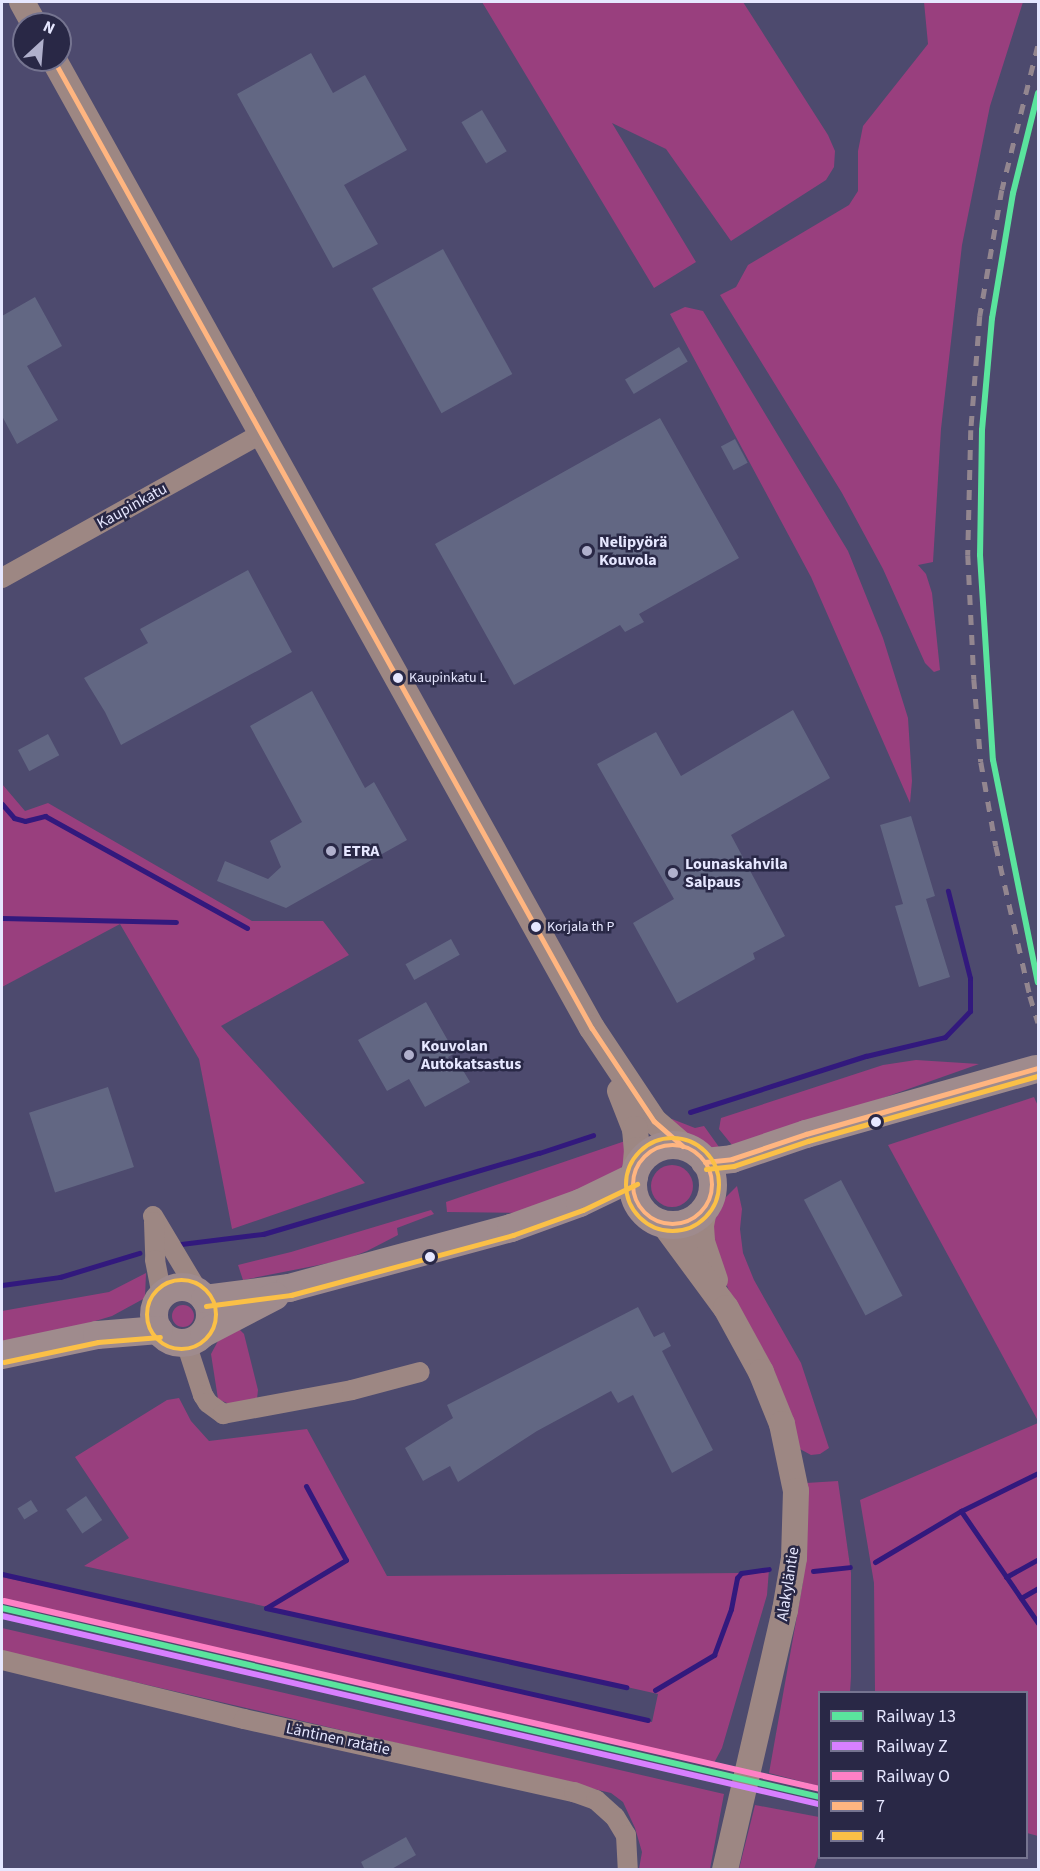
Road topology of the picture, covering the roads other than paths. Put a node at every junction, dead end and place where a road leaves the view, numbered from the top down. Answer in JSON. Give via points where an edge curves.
{"nodes":[{"id":1,"x":61,"y":72,"type":"edge"},
{"id":2,"x":262,"y":433,"type":"junction"},
{"id":3,"x":2,"y":578,"type":"edge"},
{"id":4,"x":592,"y":1028,"type":"junction"},
{"id":5,"x":1036,"y":1069,"type":"dead end"},
{"id":6,"x":825,"y":1130,"type":"junction"},
{"id":7,"x":694,"y":1154,"type":"junction"},
{"id":8,"x":634,"y":1174,"type":"junction"},
{"id":9,"x":707,"y":1205,"type":"junction"},
{"id":10,"x":654,"y":1218,"type":"junction"},
{"id":11,"x":511,"y":1228,"type":"junction"},
{"id":12,"x":289,"y":1288,"type":"junction"},
{"id":13,"x":202,"y":1296,"type":"junction"},
{"id":14,"x":726,"y":1308,"type":"junction"},
{"id":15,"x":160,"y":1310,"type":"junction"},
{"id":16,"x":195,"y":1338,"type":"junction"},
{"id":17,"x":2,"y":1355,"type":"edge"},
{"id":18,"x":420,"y":1371,"type":"dead end"},
{"id":19,"x":2,"y":1660,"type":"edge"},
{"id":20,"x":628,"y":1869,"type":"edge"},
{"id":21,"x":725,"y":1869,"type":"edge"}],
"edges":[{"from":1,"to":2,"type":"street"},
{"from":2,"to":3,"type":"street","name":"Kaupinkatu"},
{"from":2,"to":4,"type":"street"},
{"from":4,"to":7,"type":"street","via":[[654,1121]]},
{"from":4,"to":8,"type":"street","via":[[635,1129]]},
{"from":5,"to":6,"type":"main road"},
{"from":6,"to":7,"type":"main road","via":[[732,1159]]},
{"from":6,"to":9,"type":"main road","via":[[740,1175]]},
{"from":7,"to":8,"type":"main road","via":[[659,1147],[648,1153]]},
{"from":7,"to":9,"type":"main road","via":[[711,1174]]},
{"from":8,"to":10,"type":"main road","via":[[634,1195]]},
{"from":8,"to":11,"type":"main road","via":[[580,1203]]},
{"from":9,"to":10,"type":"main road","via":[[686,1222]]},
{"from":9,"to":14,"type":"street","name":"Alakyläntie","via":[[701,1226],[702,1242]]},
{"from":10,"to":11,"type":"main road","via":[[611,1211]]},
{"from":10,"to":14,"type":"street","name":"Alakyläntie"},
{"from":11,"to":12,"type":"main road"},
{"from":12,"to":13,"type":"main road"},
{"from":12,"to":16,"type":"main road"},
{"from":13,"to":15,"type":"main road","via":[[180,1288]]},
{"from":13,"to":15,"type":"street","via":[[153,1216]]},
{"from":13,"to":16,"type":"main road","via":[[210,1316]]},
{"from":14,"to":21,"type":"street","name":"Alakyläntie","via":[[761,1372],[782,1424],[793,1468],[796,1522],[785,1610]]},
{"from":15,"to":16,"type":"main road","via":[[171,1340]]},
{"from":15,"to":17,"type":"main road","via":[[140,1310],[97,1335]]},
{"from":16,"to":18,"type":"street","via":[[203,1395],[223,1414],[352,1390]]},
{"from":19,"to":20,"type":"street","name":"Läntinen ratatie","via":[[244,1719],[574,1791],[596,1800],[615,1816],[626,1835]]}]}
